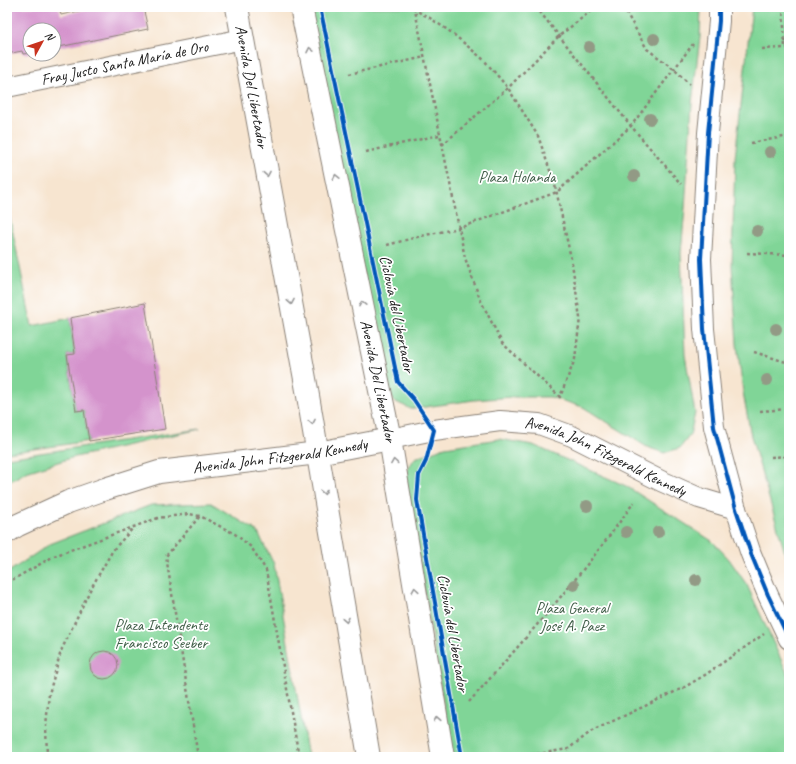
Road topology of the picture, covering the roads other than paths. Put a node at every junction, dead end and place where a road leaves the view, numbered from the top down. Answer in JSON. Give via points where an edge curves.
{"nodes":[{"id":1,"x":236,"y":7,"type":"edge"},
{"id":2,"x":301,"y":7,"type":"edge"},
{"id":3,"x":718,"y":7,"type":"edge"},
{"id":4,"x":243,"y":39,"type":"junction"},
{"id":5,"x":7,"y":87,"type":"edge"},
{"id":6,"x":390,"y":439,"type":"junction"},
{"id":7,"x":318,"y":454,"type":"junction"},
{"id":8,"x":736,"y":509,"type":"junction"},
{"id":9,"x":7,"y":532,"type":"edge"},
{"id":10,"x":789,"y":639,"type":"edge"},
{"id":11,"x":369,"y":757,"type":"edge"},
{"id":12,"x":443,"y":757,"type":"edge"}],
"edges":[{"from":1,"to":4,"type":"main road","name":"Avenida Del Libertador"},
{"from":6,"to":2,"type":"main road","name":"Avenida Del Libertador","one_way":true},
{"from":3,"to":8,"type":"street","via":[[701,259],[704,329],[715,432]]},
{"from":4,"to":5,"type":"street","name":"Fray Justo Santa María de Oro"},
{"from":4,"to":7,"type":"main road","name":"Avenida Del Libertador","one_way":true},
{"from":6,"to":7,"type":"main road","name":"Avenida John Fitzgerald Kennedy"},
{"from":6,"to":8,"type":"street","name":"Avenida John Fitzgerald Kennedy","via":[[500,421],[539,424],[572,436],[693,495]]},
{"from":12,"to":6,"type":"main road","name":"Avenida Del Libertador","one_way":true},
{"from":7,"to":9,"type":"main road","name":"Avenida John Fitzgerald Kennedy","via":[[159,472],[68,502]]},
{"from":7,"to":11,"type":"main road","name":"Avenida Del Libertador","one_way":true},
{"from":8,"to":10,"type":"street","via":[[754,561]]}]}
